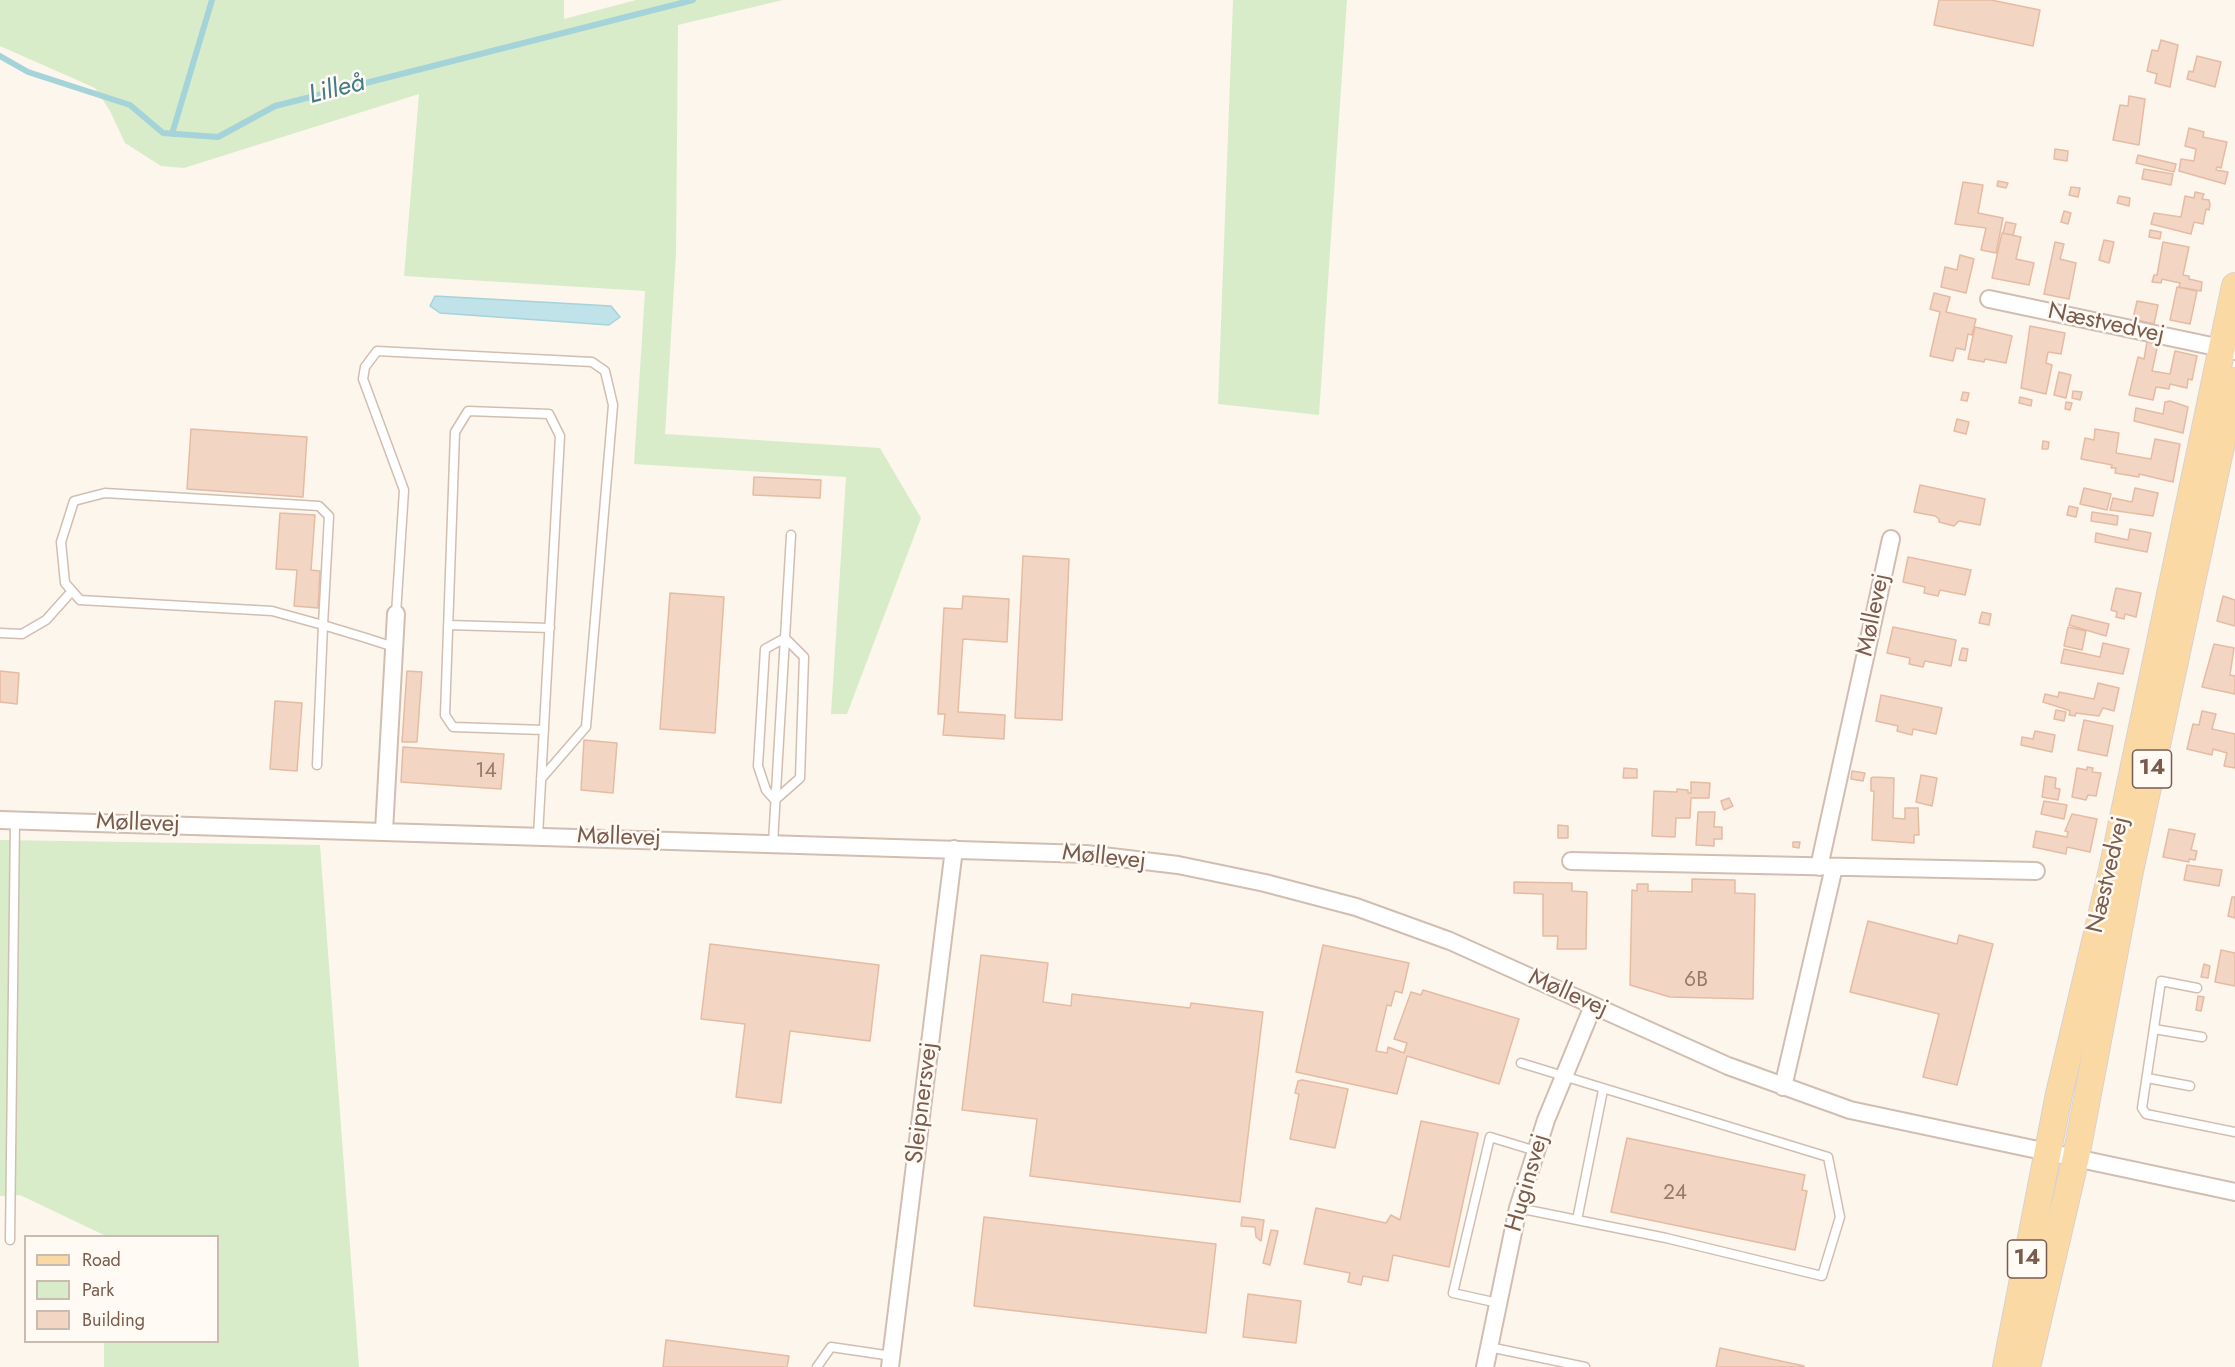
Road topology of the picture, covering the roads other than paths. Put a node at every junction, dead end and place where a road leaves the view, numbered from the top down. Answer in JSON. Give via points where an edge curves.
{"nodes":[{"id":1,"x":2235,"y":286,"type":"edge"},
{"id":2,"x":1989,"y":299,"type":"dead end"},
{"id":3,"x":2228,"y":350,"type":"edge"},
{"id":4,"x":2235,"y":381,"type":"edge"},
{"id":5,"x":791,"y":535,"type":"dead end"},
{"id":6,"x":1891,"y":539,"type":"dead end"},
{"id":7,"x":72,"y":591,"type":"junction"},
{"id":8,"x":396,"y":614,"type":"joint"},
{"id":9,"x":322,"y":625,"type":"junction"},
{"id":10,"x":448,"y":625,"type":"junction"},
{"id":11,"x":550,"y":628,"type":"junction"},
{"id":12,"x":0,"y":633,"type":"edge"},
{"id":13,"x":785,"y":638,"type":"junction"},
{"id":14,"x":394,"y":647,"type":"junction"},
{"id":15,"x":544,"y":730,"type":"junction"},
{"id":16,"x":317,"y":765,"type":"dead end"},
{"id":17,"x":541,"y":779,"type":"junction"},
{"id":18,"x":775,"y":800,"type":"junction"},
{"id":19,"x":8,"y":820,"type":"edge"},
{"id":20,"x":384,"y":831,"type":"junction"},
{"id":21,"x":538,"y":836,"type":"junction"},
{"id":22,"x":773,"y":843,"type":"junction"},
{"id":23,"x":954,"y":849,"type":"junction"},
{"id":24,"x":1571,"y":861,"type":"dead end"},
{"id":25,"x":1827,"y":867,"type":"junction"},
{"id":26,"x":2036,"y":871,"type":"dead end"},
{"id":27,"x":2197,"y":988,"type":"dead end"},
{"id":28,"x":1593,"y":1006,"type":"junction"},
{"id":29,"x":2154,"y":1029,"type":"junction"},
{"id":30,"x":2202,"y":1037,"type":"dead end"},
{"id":31,"x":1521,"y":1063,"type":"dead end"},
{"id":32,"x":1563,"y":1078,"type":"junction"},
{"id":33,"x":2146,"y":1078,"type":"junction"},
{"id":34,"x":2190,"y":1086,"type":"dead end"},
{"id":35,"x":1783,"y":1087,"type":"junction"},
{"id":36,"x":1603,"y":1090,"type":"junction"},
{"id":37,"x":2235,"y":1132,"type":"edge"},
{"id":38,"x":1536,"y":1151,"type":"junction"},
{"id":39,"x":2047,"y":1151,"type":"junction"},
{"id":40,"x":2076,"y":1157,"type":"junction"},
{"id":41,"x":2235,"y":1192,"type":"edge"},
{"id":42,"x":1518,"y":1208,"type":"junction"},
{"id":43,"x":1577,"y":1220,"type":"junction"},
{"id":44,"x":10,"y":1240,"type":"dead end"},
{"id":45,"x":1498,"y":1303,"type":"junction"},
{"id":46,"x":1489,"y":1347,"type":"junction"},
{"id":47,"x":891,"y":1361,"type":"edge"},
{"id":48,"x":816,"y":1367,"type":"edge"},
{"id":49,"x":1485,"y":1367,"type":"edge"},
{"id":50,"x":1585,"y":1367,"type":"edge"},
{"id":51,"x":2006,"y":1367,"type":"edge"},
{"id":52,"x":2027,"y":1367,"type":"edge"}],
"edges":[{"from":1,"to":3,"type":"main road","name":"Næstvedvej","number":"14"},
{"from":2,"to":3,"type":"street","name":"Næstvedvej"},
{"from":3,"to":39,"type":"main road","name":"Næstvedvej","number":"14"},
{"from":4,"to":40,"type":"main road","name":"Næstvedvej","number":"14","via":[[2130,871]]},
{"from":5,"to":13,"type":"lane"},
{"from":6,"to":25,"type":"street","name":"Møllevej"},
{"from":7,"to":9,"type":"lane","via":[[80,600],[272,610]]},
{"from":7,"to":9,"type":"lane","via":[[65,583],[61,542],[74,501],[105,493],[319,506],[329,516]]},
{"from":7,"to":12,"type":"lane","via":[[46,620],[22,634]]},
{"from":8,"to":14,"type":"street"},
{"from":8,"to":17,"type":"lane","via":[[404,490],[363,380],[365,367],[377,351],[592,362],[606,371],[613,405],[586,727]]},
{"from":9,"to":14,"type":"lane"},
{"from":9,"to":16,"type":"lane"},
{"from":10,"to":11,"type":"lane"},
{"from":10,"to":11,"type":"lane","via":[[455,432],[468,411],[549,414],[560,436]]},
{"from":10,"to":15,"type":"lane","via":[[445,715],[453,727]]},
{"from":11,"to":15,"type":"lane"},
{"from":13,"to":18,"type":"lane"},
{"from":13,"to":18,"type":"lane","via":[[765,650],[758,766],[766,790]]},
{"from":13,"to":18,"type":"lane","via":[[804,657],[800,778]]},
{"from":14,"to":20,"type":"street"},
{"from":15,"to":17,"type":"lane"},
{"from":17,"to":21,"type":"lane"},
{"from":18,"to":22,"type":"lane"},
{"from":19,"to":20,"type":"street","name":"Møllevej"},
{"from":19,"to":44,"type":"lane"},
{"from":20,"to":21,"type":"street","name":"Møllevej"},
{"from":21,"to":22,"type":"street","name":"Møllevej"},
{"from":22,"to":23,"type":"street","name":"Møllevej"},
{"from":23,"to":28,"type":"street","name":"Møllevej","via":[[1086,854],[1265,883],[1356,908],[1450,941]]},
{"from":23,"to":47,"type":"street","name":"Sleipnersvej"},
{"from":24,"to":25,"type":"street"},
{"from":25,"to":26,"type":"street"},
{"from":25,"to":35,"type":"street","name":"Møllevej"},
{"from":27,"to":29,"type":"lane","via":[[2161,981]]},
{"from":28,"to":32,"type":"street","name":"Huginsvej"},
{"from":28,"to":35,"type":"street","name":"Møllevej"},
{"from":29,"to":30,"type":"lane"},
{"from":29,"to":33,"type":"lane"},
{"from":31,"to":32,"type":"lane"},
{"from":32,"to":36,"type":"lane"},
{"from":32,"to":38,"type":"street","name":"Huginsvej"},
{"from":33,"to":34,"type":"lane"},
{"from":33,"to":37,"type":"lane","via":[[2142,1108],[2146,1114]]},
{"from":35,"to":39,"type":"street","name":"Møllevej","via":[[1850,1110]]},
{"from":36,"to":43,"type":"lane"},
{"from":36,"to":43,"type":"lane","via":[[1828,1157],[1840,1217],[1822,1276]]},
{"from":38,"to":42,"type":"street","name":"Huginsvej"},
{"from":38,"to":45,"type":"lane","via":[[1490,1137],[1453,1293]]},
{"from":39,"to":40,"type":"street","name":"Møllevej"},
{"from":39,"to":51,"type":"main road","name":"Næstvedvej","number":"14"},
{"from":40,"to":41,"type":"street","name":"Møllevej"},
{"from":40,"to":52,"type":"main road","name":"Næstvedvej","number":"14"},
{"from":42,"to":43,"type":"lane"},
{"from":42,"to":45,"type":"street","name":"Huginsvej"},
{"from":45,"to":46,"type":"street","name":"Huginsvej"},
{"from":46,"to":49,"type":"street","name":"Huginsvej"},
{"from":46,"to":50,"type":"lane"},
{"from":47,"to":48,"type":"lane","name":"Sleipnersvej","via":[[831,1347]]}]}
